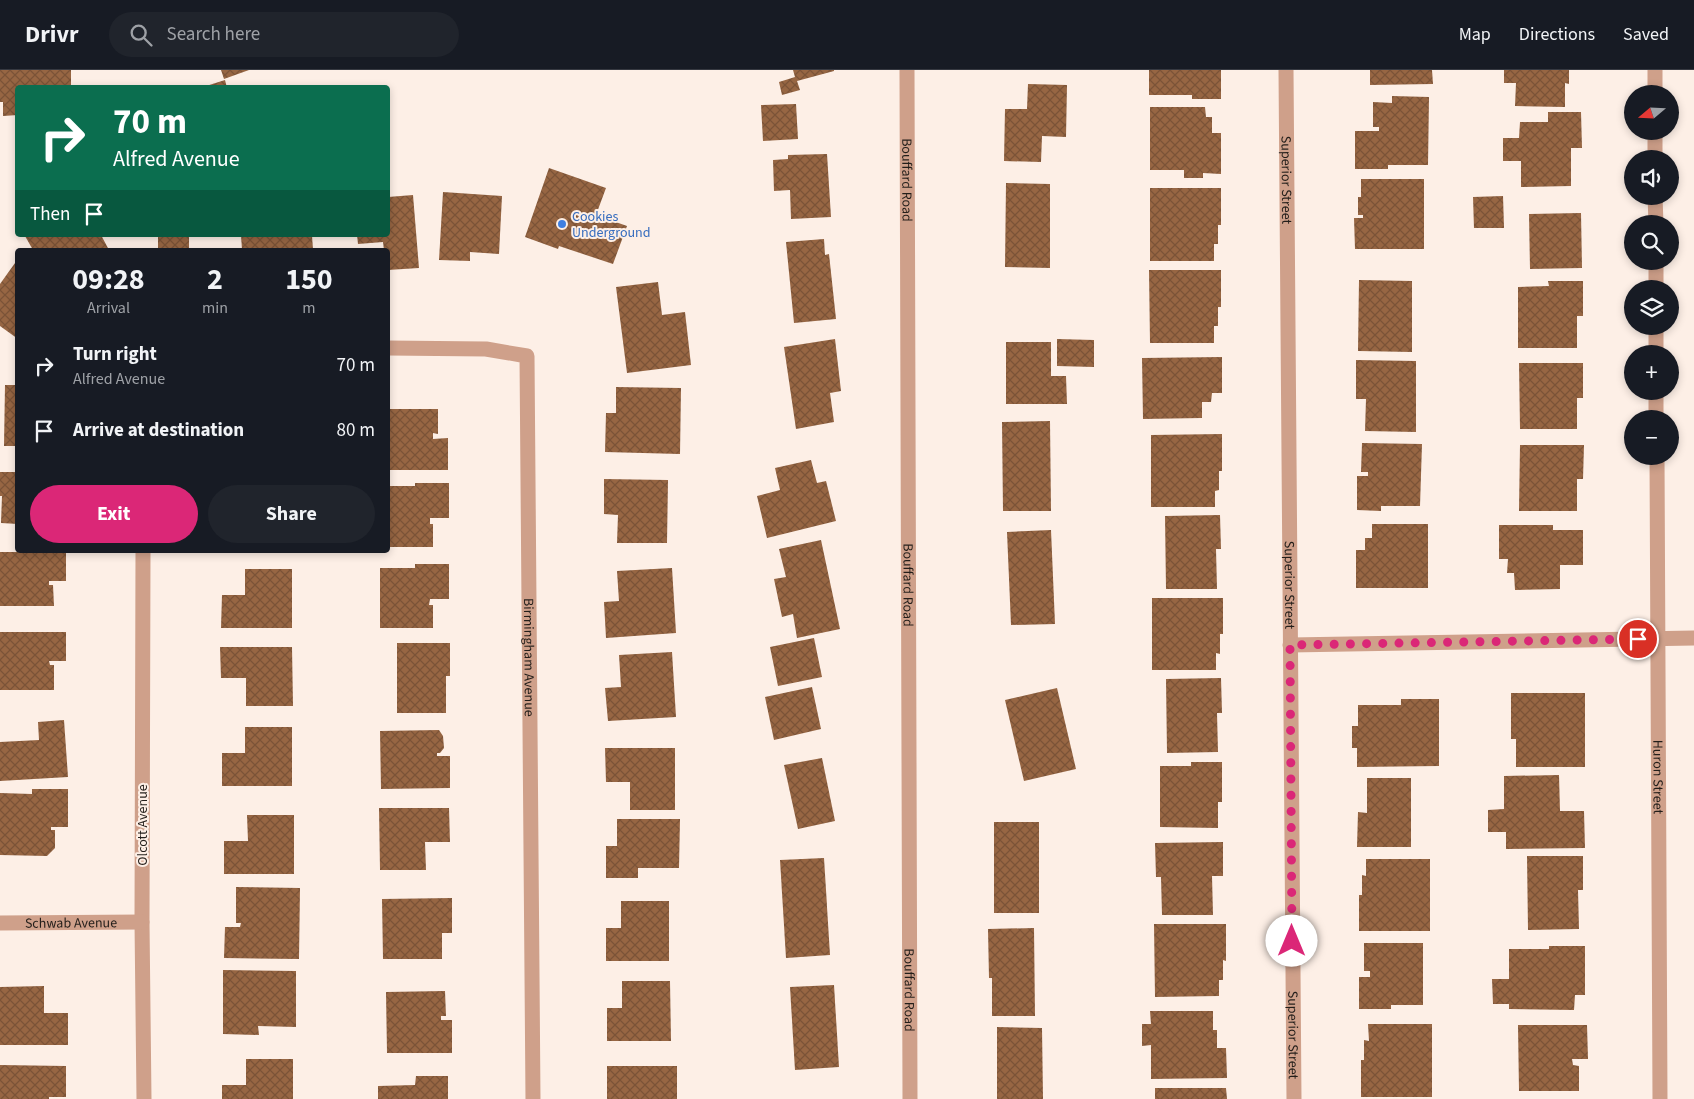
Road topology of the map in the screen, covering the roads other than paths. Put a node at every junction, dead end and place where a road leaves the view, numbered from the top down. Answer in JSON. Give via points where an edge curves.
{"nodes":[{"id":1,"x":907,"y":70,"type":"edge"},
{"id":2,"x":1286,"y":70,"type":"edge"},
{"id":3,"x":1655,"y":70,"type":"edge"},
{"id":4,"x":1655,"y":85,"type":"edge"},
{"id":5,"x":390,"y":348,"type":"edge"},
{"id":6,"x":1656,"y":465,"type":"edge"},
{"id":7,"x":143,"y":553,"type":"edge"},
{"id":8,"x":1657,"y":638,"type":"junction"},
{"id":9,"x":1694,"y":638,"type":"edge"},
{"id":10,"x":1290,"y":645,"type":"junction"},
{"id":11,"x":142,"y":922,"type":"junction"},
{"id":12,"x":0,"y":923,"type":"edge"},
{"id":13,"x":144,"y":1099,"type":"edge"},
{"id":14,"x":533,"y":1099,"type":"edge"},
{"id":15,"x":910,"y":1099,"type":"edge"},
{"id":16,"x":1294,"y":1099,"type":"edge"},
{"id":17,"x":1660,"y":1099,"type":"edge"}],
"edges":[{"from":1,"to":15,"type":"street","name":"Bouffard Road"},
{"from":2,"to":10,"type":"street","name":"Superior Street"},
{"from":3,"to":4,"type":"street"},
{"from":5,"to":14,"type":"street","name":"Birmingham Avenue","via":[[486,349],[527,356]]},
{"from":6,"to":8,"type":"street","name":"Huron Street"},
{"from":7,"to":11,"type":"street","name":"Olcott Avenue"},
{"from":8,"to":9,"type":"street"},
{"from":8,"to":10,"type":"street"},
{"from":8,"to":17,"type":"street","name":"Huron Street"},
{"from":10,"to":16,"type":"street","name":"Superior Street"},
{"from":11,"to":12,"type":"street","name":"Schwab Avenue"},
{"from":11,"to":13,"type":"street","name":"Olcott Avenue"}]}
